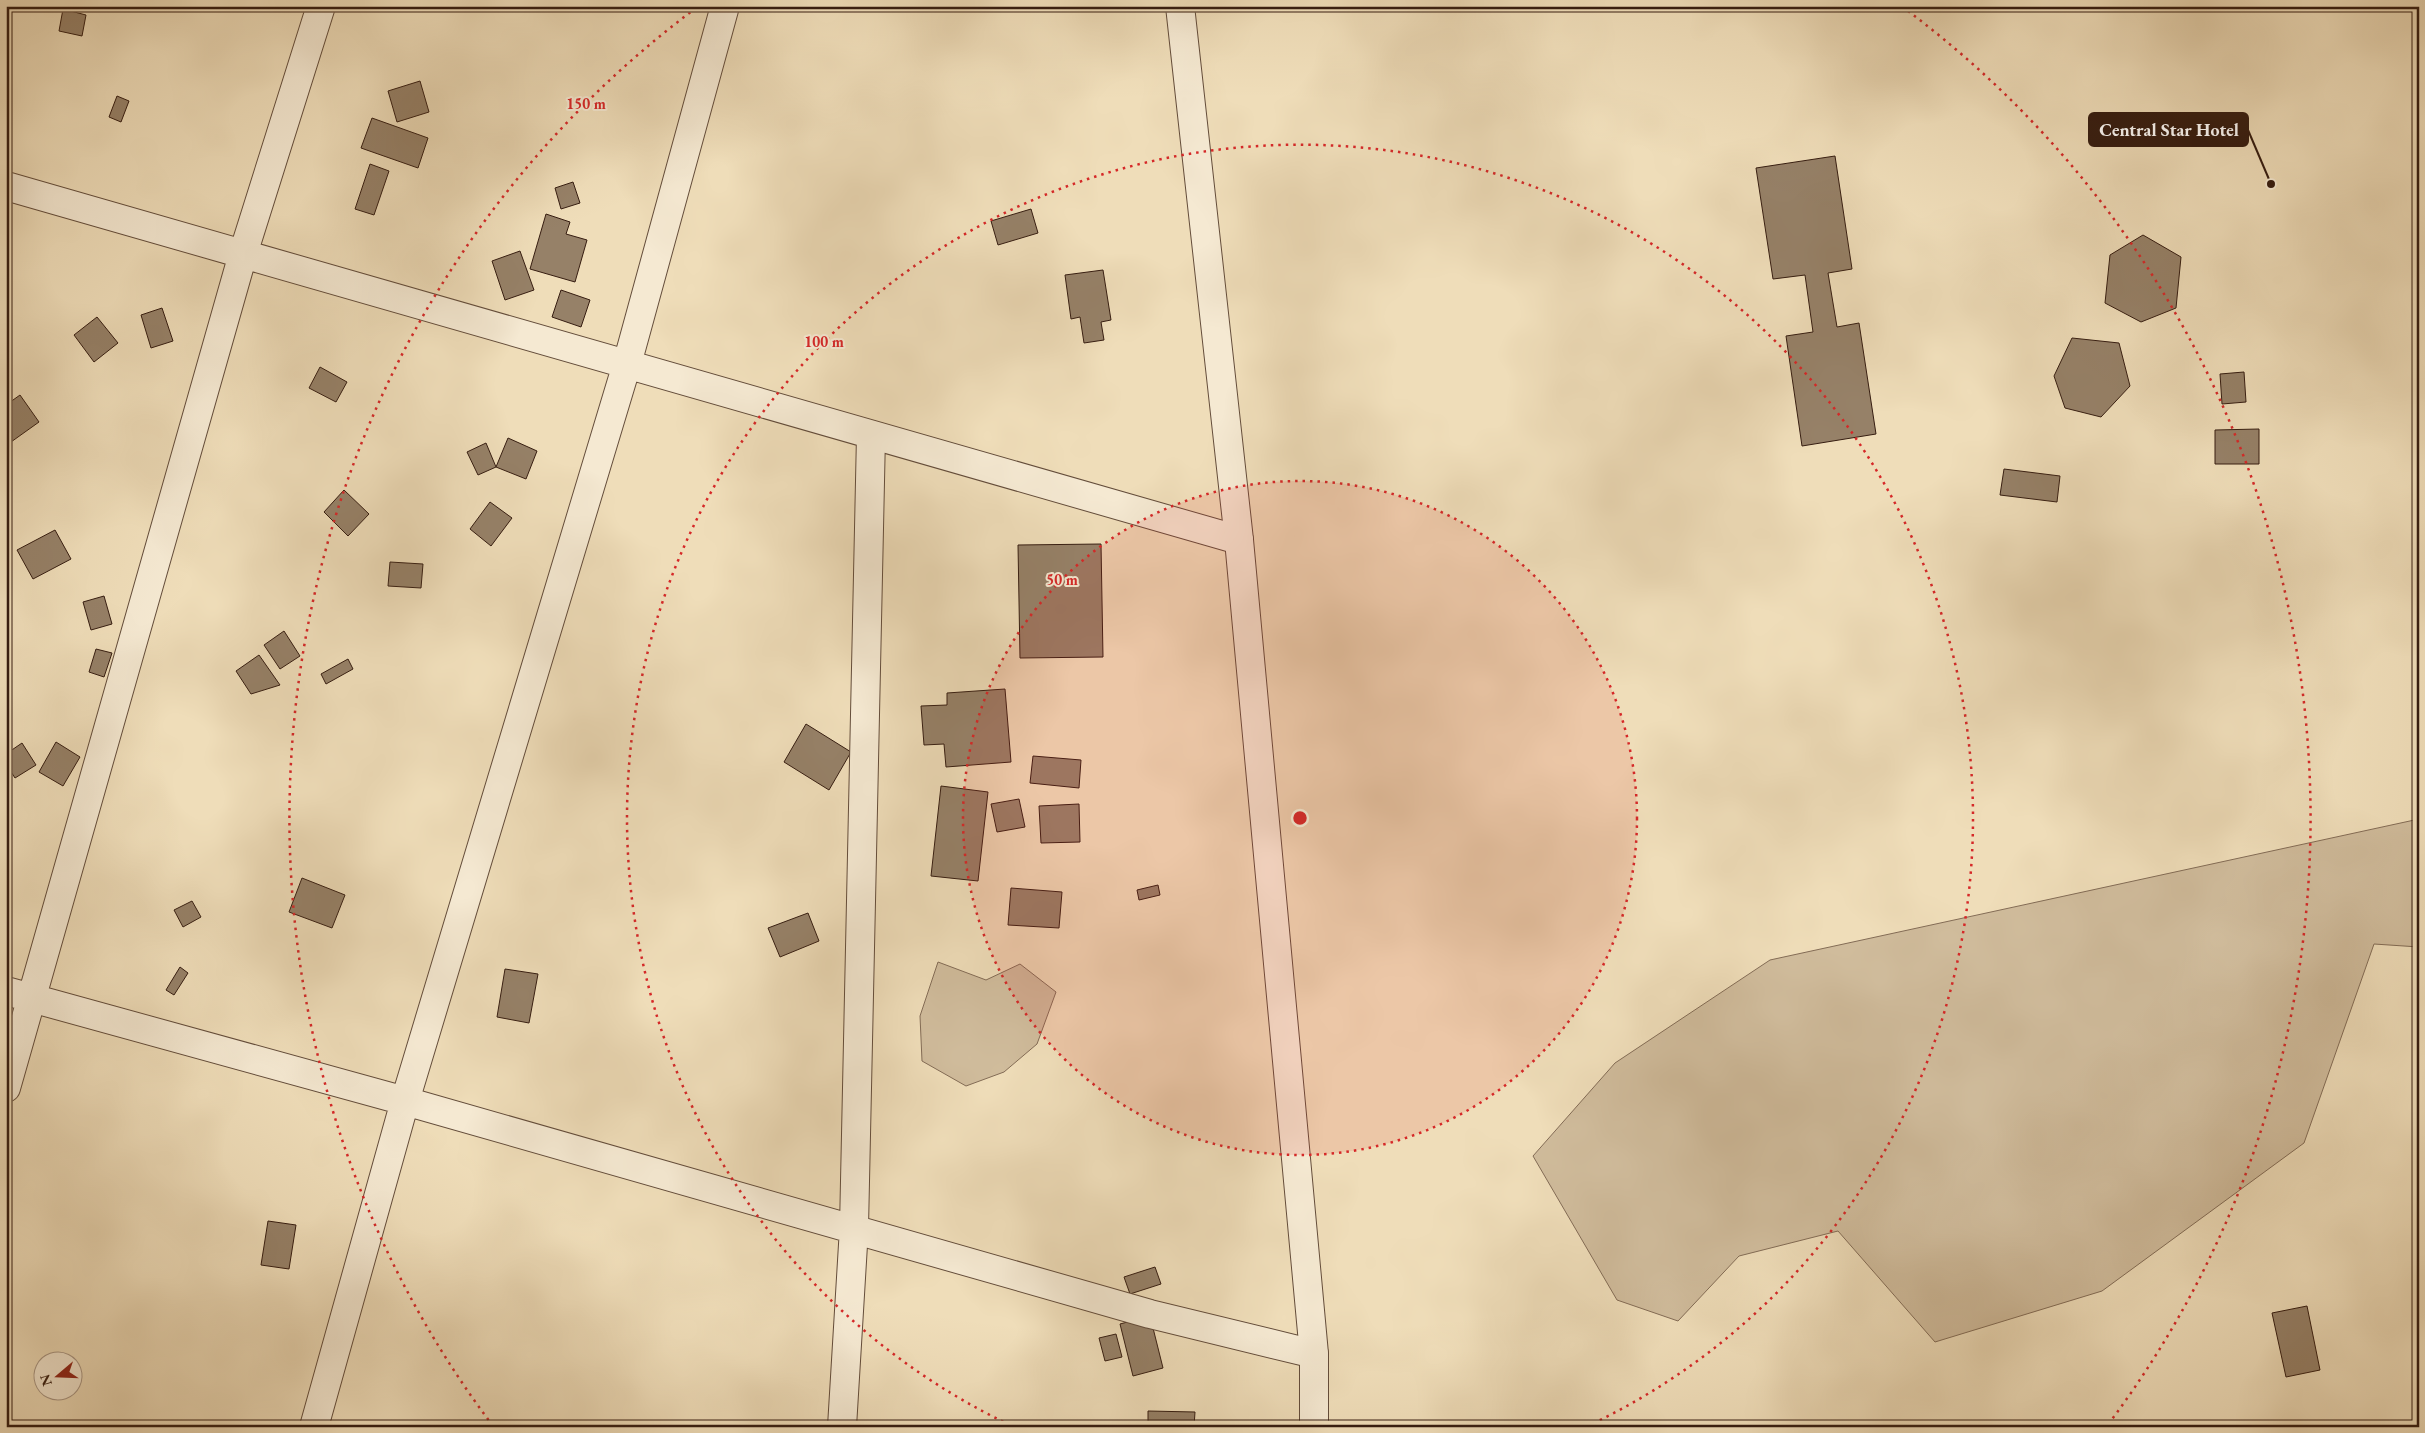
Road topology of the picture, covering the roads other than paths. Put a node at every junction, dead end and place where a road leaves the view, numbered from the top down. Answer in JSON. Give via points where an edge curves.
{"nodes":[{"id":1,"x":321,"y":6,"type":"edge"},
{"id":2,"x":725,"y":6,"type":"edge"},
{"id":3,"x":1180,"y":6,"type":"edge"},
{"id":4,"x":6,"y":186,"type":"edge"},
{"id":5,"x":243,"y":254,"type":"junction"},
{"id":6,"x":627,"y":364,"type":"junction"},
{"id":7,"x":871,"y":435,"type":"junction"},
{"id":8,"x":1239,"y":540,"type":"junction"},
{"id":9,"x":6,"y":992,"type":"edge"},
{"id":10,"x":33,"y":1000,"type":"junction"},
{"id":11,"x":6,"y":1088,"type":"edge"},
{"id":12,"x":404,"y":1101,"type":"junction"},
{"id":13,"x":854,"y":1228,"type":"junction"},
{"id":14,"x":1314,"y":1354,"type":"junction"},
{"id":15,"x":314,"y":1427,"type":"edge"},
{"id":16,"x":842,"y":1427,"type":"edge"},
{"id":17,"x":1314,"y":1427,"type":"edge"}],
"edges":[{"from":1,"to":5,"type":"street"},
{"from":2,"to":6,"type":"street"},
{"from":3,"to":8,"type":"street"},
{"from":4,"to":5,"type":"street"},
{"from":5,"to":6,"type":"street"},
{"from":5,"to":10,"type":"street"},
{"from":6,"to":7,"type":"street"},
{"from":6,"to":12,"type":"street"},
{"from":7,"to":8,"type":"street"},
{"from":7,"to":13,"type":"street"},
{"from":8,"to":14,"type":"street"},
{"from":9,"to":10,"type":"street"},
{"from":10,"to":11,"type":"street"},
{"from":10,"to":12,"type":"street"},
{"from":12,"to":13,"type":"street"},
{"from":12,"to":15,"type":"street"},
{"from":13,"to":14,"type":"street","via":[[1150,1314]]},
{"from":13,"to":16,"type":"street"},
{"from":14,"to":17,"type":"street"}]}
